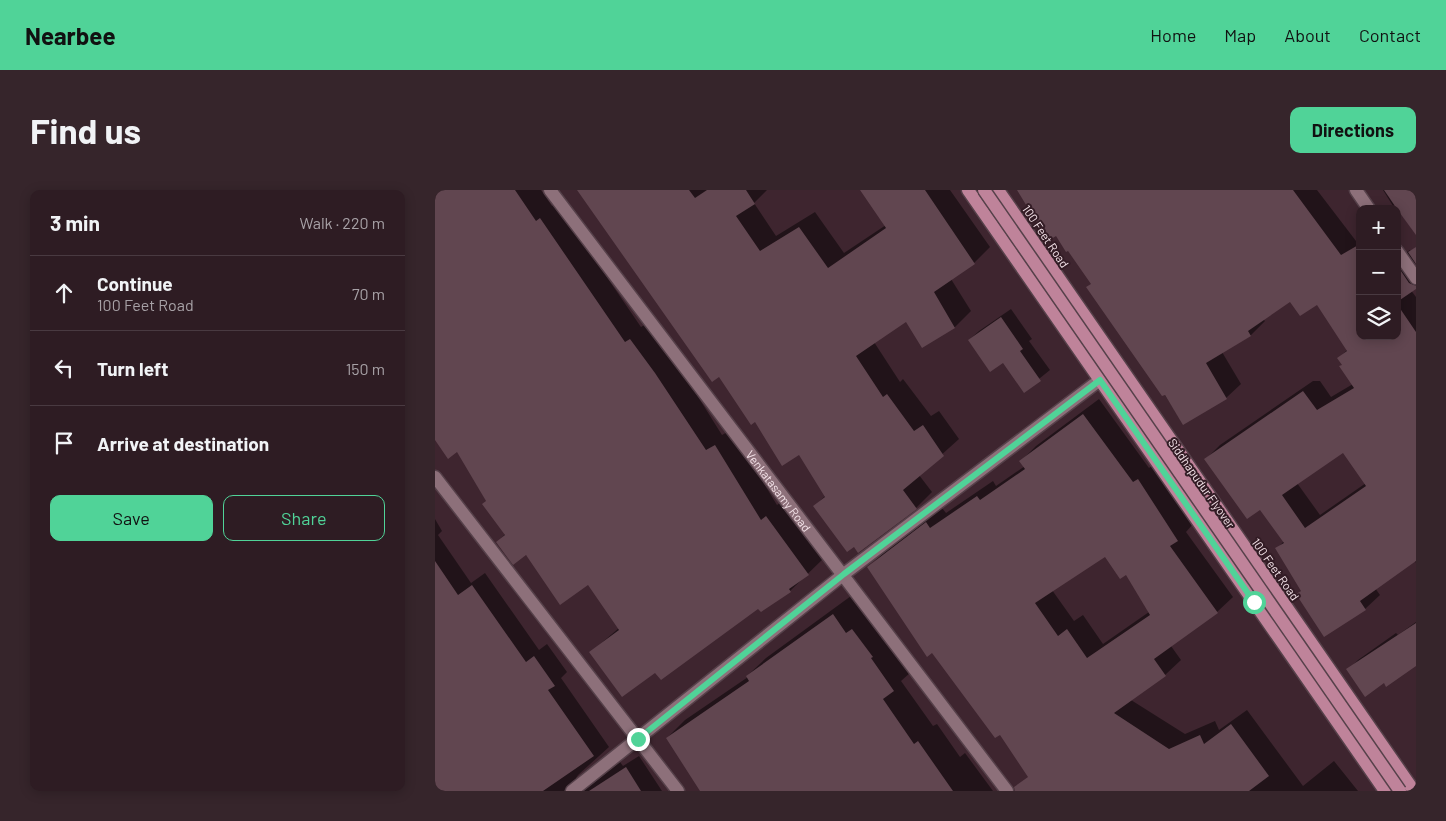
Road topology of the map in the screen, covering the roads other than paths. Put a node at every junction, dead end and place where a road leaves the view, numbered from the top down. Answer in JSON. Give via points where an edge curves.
{"nodes":[{"id":1,"x":550,"y":190,"type":"edge"},
{"id":2,"x":969,"y":190,"type":"edge"},
{"id":3,"x":983,"y":190,"type":"edge"},
{"id":4,"x":998,"y":190,"type":"edge"},
{"id":5,"x":1356,"y":190,"type":"edge"},
{"id":6,"x":1366,"y":205,"type":"edge"},
{"id":7,"x":1401,"y":257,"type":"edge"},
{"id":8,"x":1416,"y":278,"type":"edge"},
{"id":9,"x":1118,"y":366,"type":"junction"},
{"id":10,"x":1100,"y":380,"type":"junction"},
{"id":11,"x":435,"y":477,"type":"edge"},
{"id":12,"x":844,"y":574,"type":"junction"},
{"id":13,"x":638,"y":739,"type":"junction"},
{"id":14,"x":572,"y":791,"type":"edge"},
{"id":15,"x":678,"y":791,"type":"edge"},
{"id":16,"x":1007,"y":791,"type":"edge"},
{"id":17,"x":1385,"y":791,"type":"edge"},
{"id":18,"x":1400,"y":791,"type":"edge"},
{"id":19,"x":1415,"y":791,"type":"edge"}],
"edges":[{"from":1,"to":12,"type":"street","name":"Venkatasamy Road"},
{"from":2,"to":10,"type":"main road"},
{"from":3,"to":18,"type":"main road","name":"Siddhapudur Flyover","bridge":true},
{"from":4,"to":9,"type":"main road","name":"100 Feet Road"},
{"from":5,"to":6,"type":"street"},
{"from":7,"to":8,"type":"street"},
{"from":9,"to":10,"type":"street"},
{"from":9,"to":19,"type":"main road","name":"100 Feet Road"},
{"from":10,"to":12,"type":"street"},
{"from":10,"to":17,"type":"main road"},
{"from":11,"to":13,"type":"street"},
{"from":12,"to":13,"type":"street"},
{"from":12,"to":16,"type":"street","name":"Venkatasamy Road"},
{"from":13,"to":14,"type":"street"},
{"from":13,"to":15,"type":"street"}]}
